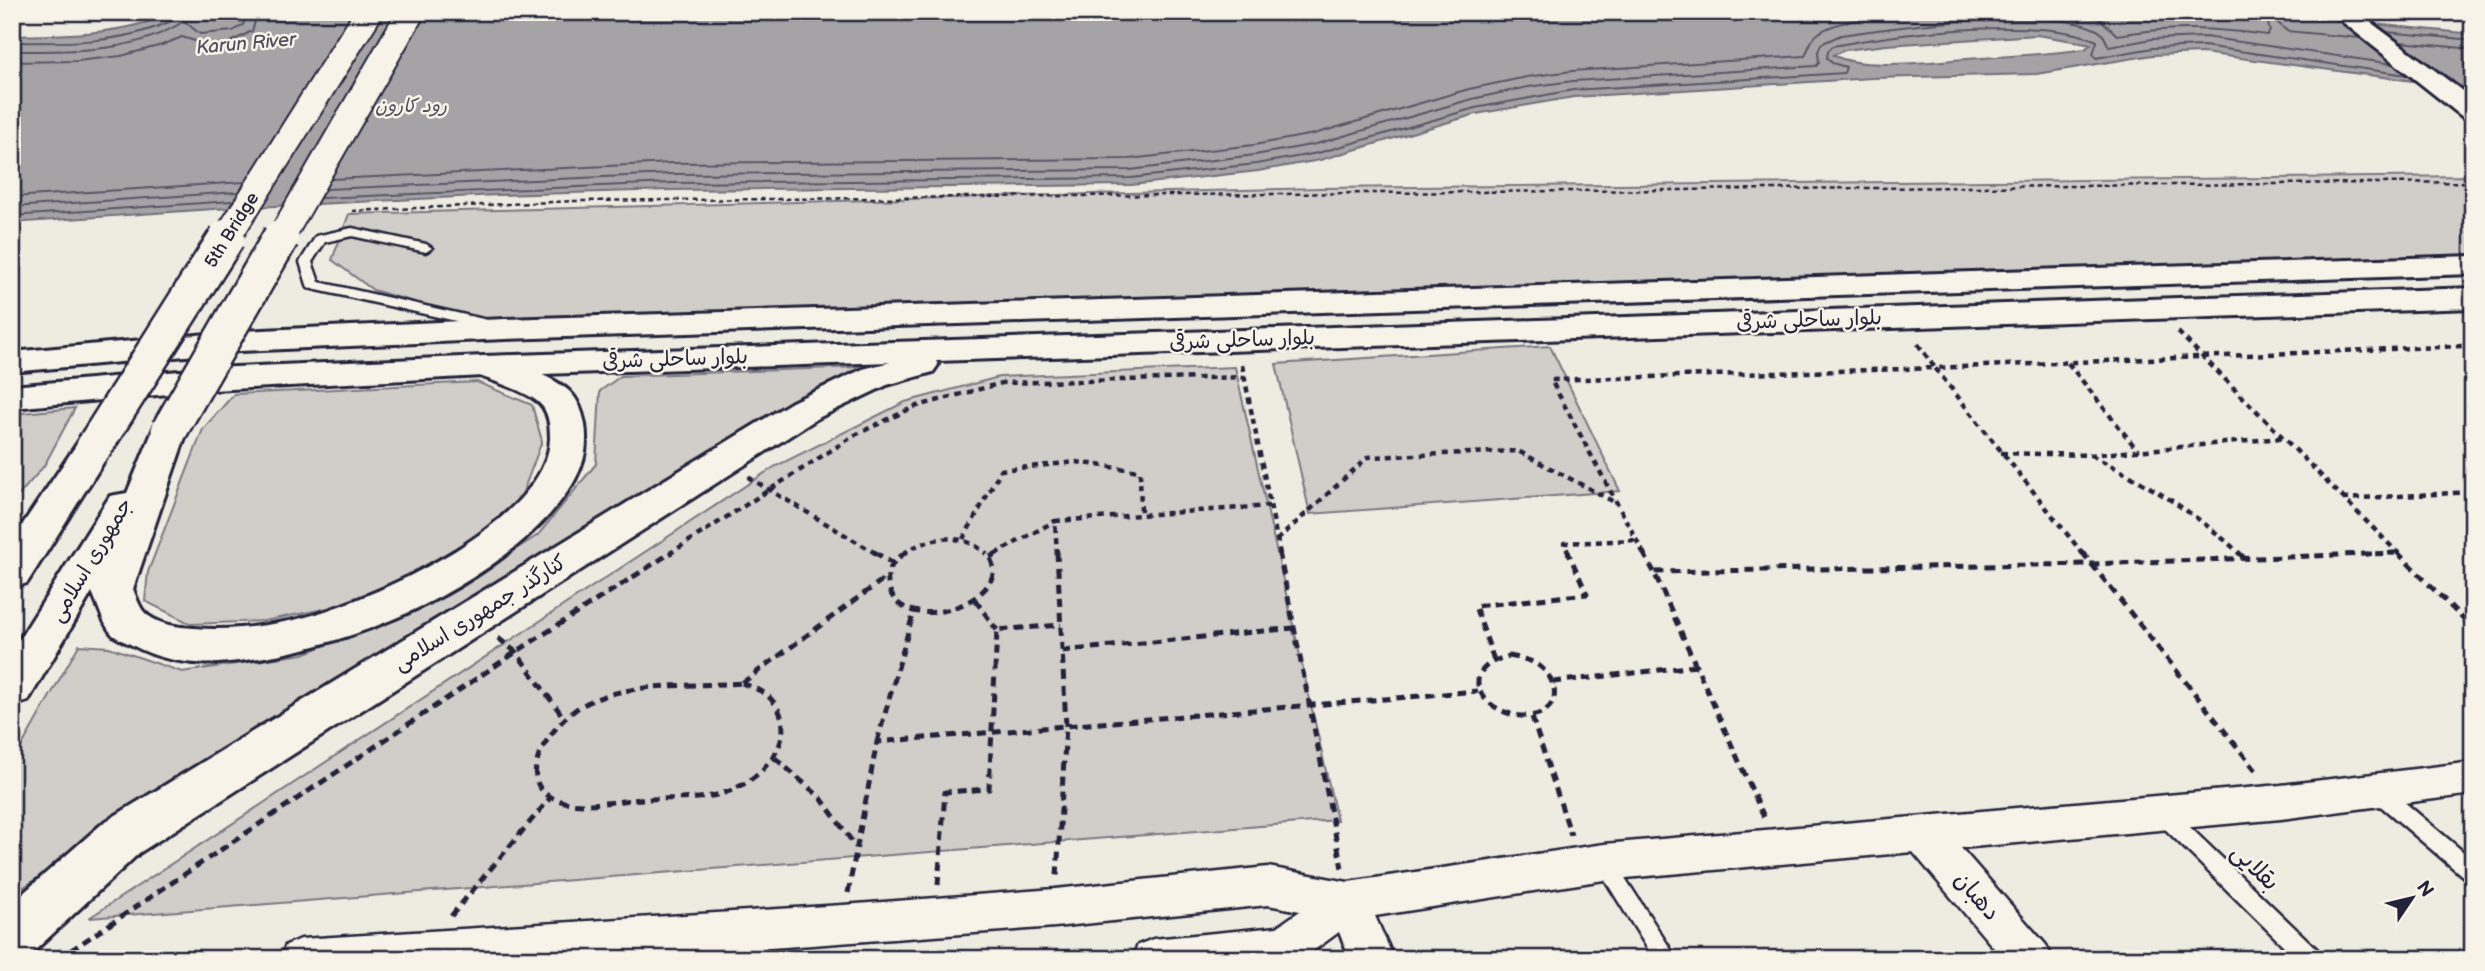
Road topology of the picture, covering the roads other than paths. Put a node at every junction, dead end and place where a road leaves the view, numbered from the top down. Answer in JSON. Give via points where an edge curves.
{"nodes":[{"id":1,"x":369,"y":12,"type":"edge"},
{"id":2,"x":411,"y":12,"type":"edge"},
{"id":3,"x":2343,"y":12,"type":"edge"},
{"id":4,"x":2358,"y":12,"type":"edge"},
{"id":5,"x":2473,"y":97,"type":"edge"},
{"id":6,"x":2473,"y":113,"type":"edge"},
{"id":7,"x":426,"y":248,"type":"dead end"},
{"id":8,"x":2473,"y":265,"type":"edge"},
{"id":9,"x":2037,"y":278,"type":"junction"},
{"id":10,"x":2473,"y":298,"type":"edge"},
{"id":11,"x":2064,"y":312,"type":"junction"},
{"id":12,"x":505,"y":328,"type":"junction"},
{"id":13,"x":981,"y":349,"type":"junction"},
{"id":14,"x":12,"y":362,"type":"edge"},
{"id":15,"x":484,"y":366,"type":"junction"},
{"id":16,"x":12,"y":397,"type":"edge"},
{"id":17,"x":169,"y":431,"type":"junction"},
{"id":18,"x":94,"y":447,"type":"junction"},
{"id":19,"x":12,"y":541,"type":"edge"},
{"id":20,"x":12,"y":573,"type":"edge"},
{"id":21,"x":12,"y":688,"type":"edge"},
{"id":22,"x":2473,"y":778,"type":"edge"},
{"id":23,"x":2376,"y":790,"type":"junction"},
{"id":24,"x":2162,"y":813,"type":"junction"},
{"id":25,"x":1923,"y":834,"type":"junction"},
{"id":26,"x":1593,"y":864,"type":"junction"},
{"id":27,"x":2473,"y":873,"type":"edge"},
{"id":28,"x":1348,"y":901,"type":"junction"},
{"id":29,"x":12,"y":937,"type":"edge"},
{"id":30,"x":734,"y":946,"type":"edge"},
{"id":31,"x":301,"y":959,"type":"edge"},
{"id":32,"x":1153,"y":959,"type":"edge"},
{"id":33,"x":1372,"y":959,"type":"edge"},
{"id":34,"x":1666,"y":959,"type":"edge"},
{"id":35,"x":2031,"y":959,"type":"edge"},
{"id":36,"x":2312,"y":959,"type":"edge"}],
"edges":[{"from":1,"to":18,"type":"main road","name":"5th Bridge","bridge":true},
{"from":2,"to":17,"type":"main road","bridge":true},
{"from":3,"to":6,"type":"main road"},
{"from":4,"to":5,"type":"main road"},
{"from":7,"to":12,"type":"lane","via":[[373,234],[333,234],[320,239],[306,262],[313,285]]},
{"from":8,"to":9,"type":"main road","name":"بلوار ساحلی شرقی"},
{"from":9,"to":11,"type":"main road"},
{"from":9,"to":12,"type":"main road","name":"بلوار ساحلی شرقی"},
{"from":10,"to":11,"type":"main road","name":"بلوار ساحلی شرقی"},
{"from":11,"to":13,"type":"main road","name":"بلوار ساحلی شرقی"},
{"from":12,"to":14,"type":"main road","name":"بلوار ساحلی شرقی","via":[[240,341]]},
{"from":13,"to":15,"type":"main road","name":"بلوار ساحلی شرقی"},
{"from":13,"to":29,"type":"main road","name":"کنارگذر جمهوری اسلامی","via":[[875,377],[805,410],[121,838]]},
{"from":15,"to":16,"type":"main road","name":"بلوار ساحلی شرقی","via":[[213,379]]},
{"from":15,"to":17,"type":"main road","via":[[558,400],[568,424],[568,454],[553,486],[513,529],[456,571],[373,610],[291,637],[216,647],[163,642],[128,623],[111,589]]},
{"from":17,"to":21,"type":"main road","name":"جمهوری اسلامی"},
{"from":18,"to":19,"type":"main road"},
{"from":18,"to":20,"type":"main road"},
{"from":22,"to":23,"type":"street"},
{"from":23,"to":24,"type":"street"},
{"from":23,"to":27,"type":"lane"},
{"from":24,"to":25,"type":"street"},
{"from":24,"to":36,"type":"lane","name":"بقلایی"},
{"from":25,"to":26,"type":"street"},
{"from":25,"to":35,"type":"street","name":"دهبان"},
{"from":26,"to":28,"type":"street"},
{"from":26,"to":34,"type":"lane"},
{"from":28,"to":30,"type":"street","via":[[1268,886],[843,925]]},
{"from":28,"to":32,"type":"street","via":[[1286,946]]},
{"from":28,"to":33,"type":"street"},
{"from":30,"to":31,"type":"street"}]}
